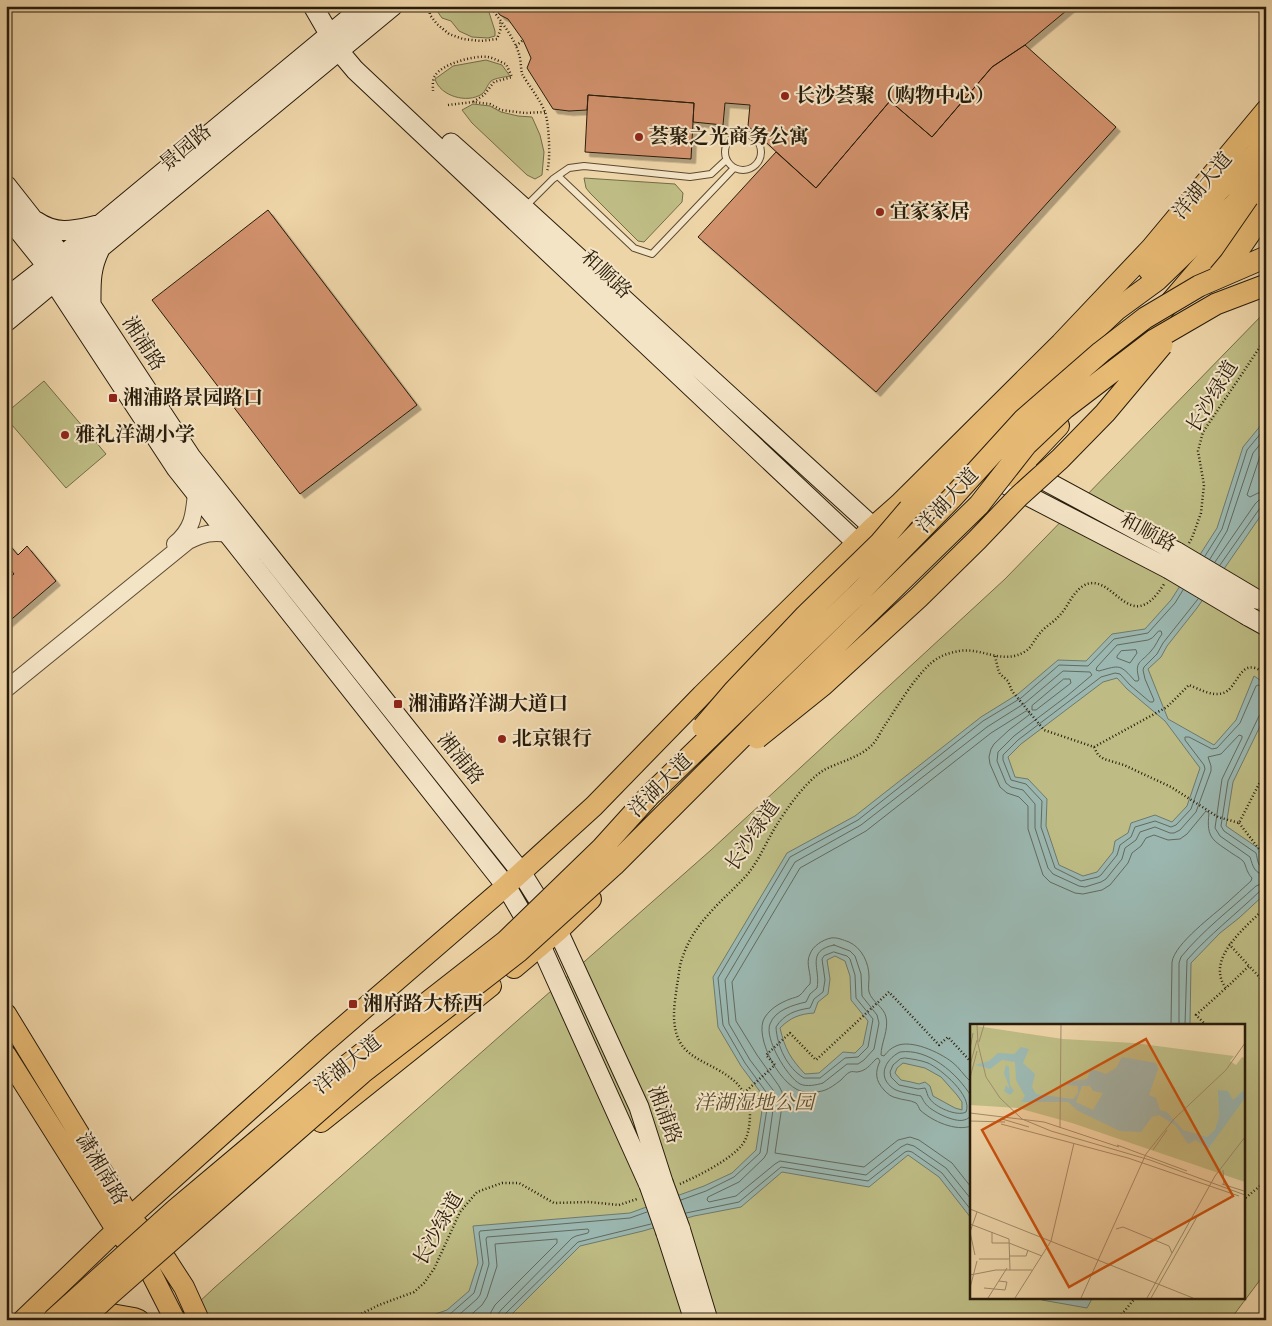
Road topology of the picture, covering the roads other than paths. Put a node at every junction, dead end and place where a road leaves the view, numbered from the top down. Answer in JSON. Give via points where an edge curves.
{"nodes":[{"id":1,"x":313,"y":6,"type":"edge"},
{"id":2,"x":322,"y":6,"type":"edge"},
{"id":3,"x":364,"y":6,"type":"edge"},
{"id":4,"x":393,"y":6,"type":"edge"},
{"id":5,"x":332,"y":32,"type":"junction"},
{"id":6,"x":342,"y":48,"type":"junction"},
{"id":7,"x":1266,"y":110,"type":"edge"},
{"id":8,"x":1266,"y":140,"type":"edge"},
{"id":9,"x":726,"y":160,"type":"junction"},
{"id":10,"x":734,"y":168,"type":"junction"},
{"id":11,"x":1266,"y":168,"type":"edge"},
{"id":12,"x":558,"y":176,"type":"junction"},
{"id":13,"x":6,"y":185,"type":"edge"},
{"id":14,"x":1266,"y":190,"type":"edge"},
{"id":15,"x":524,"y":208,"type":"junction"},
{"id":16,"x":1266,"y":210,"type":"edge"},
{"id":17,"x":6,"y":215,"type":"edge"},
{"id":18,"x":32,"y":218,"type":"junction"},
{"id":19,"x":100,"y":225,"type":"junction"},
{"id":20,"x":100,"y":248,"type":"junction"},
{"id":21,"x":1266,"y":257,"type":"edge"},
{"id":22,"x":58,"y":269,"type":"junction"},
{"id":23,"x":1266,"y":285,"type":"edge"},
{"id":24,"x":6,"y":298,"type":"edge"},
{"id":25,"x":92,"y":306,"type":"junction"},
{"id":26,"x":1116,"y":310,"type":"junction"},
{"id":27,"x":6,"y":322,"type":"edge"},
{"id":28,"x":1020,"y":467,"type":"junction"},
{"id":29,"x":1008,"y":485,"type":"junction"},
{"id":30,"x":196,"y":493,"type":"junction"},
{"id":31,"x":873,"y":527,"type":"junction"},
{"id":32,"x":228,"y":534,"type":"junction"},
{"id":33,"x":857,"y":544,"type":"junction"},
{"id":34,"x":1175,"y":562,"type":"junction"},
{"id":35,"x":1257,"y":606,"type":"edge"},
{"id":36,"x":1266,"y":626,"type":"edge"},
{"id":37,"x":6,"y":681,"type":"edge"},
{"id":38,"x":6,"y":689,"type":"edge"},
{"id":39,"x":649,"y":796,"type":"junction"},
{"id":40,"x":658,"y":822,"type":"junction"},
{"id":41,"x":521,"y":872,"type":"junction"},
{"id":42,"x":506,"y":886,"type":"junction"},
{"id":43,"x":558,"y":931,"type":"junction"},
{"id":44,"x":541,"y":946,"type":"junction"},
{"id":45,"x":6,"y":1014,"type":"edge"},
{"id":46,"x":6,"y":1055,"type":"edge"},
{"id":47,"x":658,"y":1188,"type":"junction"},
{"id":48,"x":124,"y":1224,"type":"junction"},
{"id":49,"x":673,"y":1231,"type":"junction"},
{"id":50,"x":153,"y":1258,"type":"junction"},
{"id":51,"x":91,"y":1317,"type":"edge"},
{"id":52,"x":23,"y":1320,"type":"edge"},
{"id":53,"x":54,"y":1320,"type":"edge"},
{"id":54,"x":139,"y":1320,"type":"edge"},
{"id":55,"x":175,"y":1320,"type":"edge"},
{"id":56,"x":199,"y":1320,"type":"edge"},
{"id":57,"x":694,"y":1320,"type":"edge"},
{"id":58,"x":708,"y":1320,"type":"edge"}],
"edges":[{"from":1,"to":5,"type":"main road"},
{"from":2,"to":5,"type":"main road"},
{"from":3,"to":5,"type":"main road","name":"景园路"},
{"from":4,"to":6,"type":"main road","name":"景园路"},
{"from":5,"to":6,"type":"main road","name":"和顺路"},
{"from":5,"to":19,"type":"main road","name":"景园路"},
{"from":6,"to":15,"type":"main road","name":"和顺路"},
{"from":6,"to":20,"type":"main road","name":"景园路"},
{"from":6,"to":33,"type":"main road","name":"和顺路","via":[[355,70]]},
{"from":7,"to":31,"type":"main road","name":"洋湖大道","via":[[1151,248],[1080,323]]},
{"from":8,"to":26,"type":"highway"},
{"from":9,"to":10,"type":"lane"},
{"from":9,"to":10,"type":"lane","via":[[725,148],[731,137],[743,133],[754,137],[761,148],[756,164],[746,170]]},
{"from":9,"to":12,"type":"lane","via":[[711,174],[690,177],[584,166],[569,168]]},
{"from":10,"to":12,"type":"lane","via":[[652,254],[634,248]]},
{"from":11,"to":26,"type":"highway","via":[[1236,203],[1157,280]]},
{"from":12,"to":15,"type":"lane"},
{"from":13,"to":18,"type":"main road","name":"湘浦路"},
{"from":14,"to":28,"type":"main road","via":[[1134,346]]},
{"from":15,"to":31,"type":"main road","name":"和顺路"},
{"from":16,"to":40,"type":"highway","bridge":true,"via":[[1191,310],[1105,413],[1060,459],[859,653],[689,791]]},
{"from":17,"to":22,"type":"main road","name":"湘浦路"},
{"from":18,"to":19,"type":"main road","via":[[54,230]]},
{"from":18,"to":22,"type":"main road","name":"湘浦路"},
{"from":19,"to":22,"type":"main road","name":"景园路"},
{"from":20,"to":22,"type":"main road","name":"景园路"},
{"from":20,"to":25,"type":"main road","via":[[94,262]]},
{"from":21,"to":39,"type":"highway","name":"洋湖大道","bridge":true,"via":[[1199,286],[1145,318],[1023,420],[863,589]]},
{"from":22,"to":24,"type":"main road","name":"景园路"},
{"from":22,"to":25,"type":"main road","name":"湘浦路"},
{"from":22,"to":27,"type":"main road","name":"景园路"},
{"from":22,"to":30,"type":"main road","name":"湘浦路","via":[[176,468]]},
{"from":23,"to":40,"type":"highway","name":"洋湖大道","bridge":true,"via":[[1216,304],[1154,340],[1065,408],[1026,445],[979,505]]},
{"from":25,"to":41,"type":"main road","name":"湘浦路","via":[[191,457]]},
{"from":26,"to":39,"type":"highway","bridge":true,"via":[[991,425],[969,453],[909,509],[880,543],[806,615],[677,756]]},
{"from":28,"to":29,"type":"main road"},
{"from":28,"to":34,"type":"main road","name":"和顺路"},
{"from":29,"to":34,"type":"main road","name":"和顺路"},
{"from":29,"to":43,"type":"main road","via":[[878,618]]},
{"from":30,"to":32,"type":"main road","name":"湘浦路"},
{"from":30,"to":37,"type":"street","via":[[192,520],[183,536]]},
{"from":31,"to":33,"type":"main road","name":"洋湖大道"},
{"from":32,"to":38,"type":"street","via":[[209,533],[188,541]]},
{"from":32,"to":42,"type":"main road","name":"湘浦路"},
{"from":33,"to":41,"type":"main road","name":"洋湖大道","via":[[594,806]]},
{"from":34,"to":35,"type":"main road","name":"和顺路","bridge":true},
{"from":35,"to":36,"type":"main road","name":"和顺路"},
{"from":39,"to":53,"type":"highway","name":"洋湖大道","bridge":true,"via":[[602,848],[506,941],[338,1073],[175,1210]]},
{"from":40,"to":51,"type":"highway","name":"洋湖大道","bridge":true,"via":[[518,952],[362,1073],[126,1280]]},
{"from":41,"to":42,"type":"main road","name":"洋湖大道"},
{"from":41,"to":43,"type":"main road","name":"湘浦路"},
{"from":42,"to":44,"type":"main road","name":"湘浦路"},
{"from":42,"to":48,"type":"main road","name":"洋湖大道","via":[[322,1045]]},
{"from":43,"to":44,"type":"main road"},
{"from":43,"to":47,"type":"main road","name":"湘浦路","via":[[639,1107]]},
{"from":44,"to":47,"type":"main road","name":"湘浦路"},
{"from":44,"to":50,"type":"main road"},
{"from":45,"to":48,"type":"main road","name":"潇湘南路"},
{"from":46,"to":48,"type":"main road","name":"潇湘南路"},
{"from":47,"to":49,"type":"main road","name":"湘浦路","bridge":true},
{"from":48,"to":50,"type":"main road","name":"潇湘南路"},
{"from":48,"to":52,"type":"main road","name":"洋湖大道"},
{"from":49,"to":57,"type":"main road","name":"湘浦路"},
{"from":49,"to":58,"type":"main road","name":"湘浦路"},
{"from":50,"to":51,"type":"main road"},
{"from":50,"to":55,"type":"main road","name":"潇湘南路"},
{"from":50,"to":56,"type":"main road","name":"潇湘南路","via":[[184,1287]]},
{"from":51,"to":54,"type":"main road"}]}
